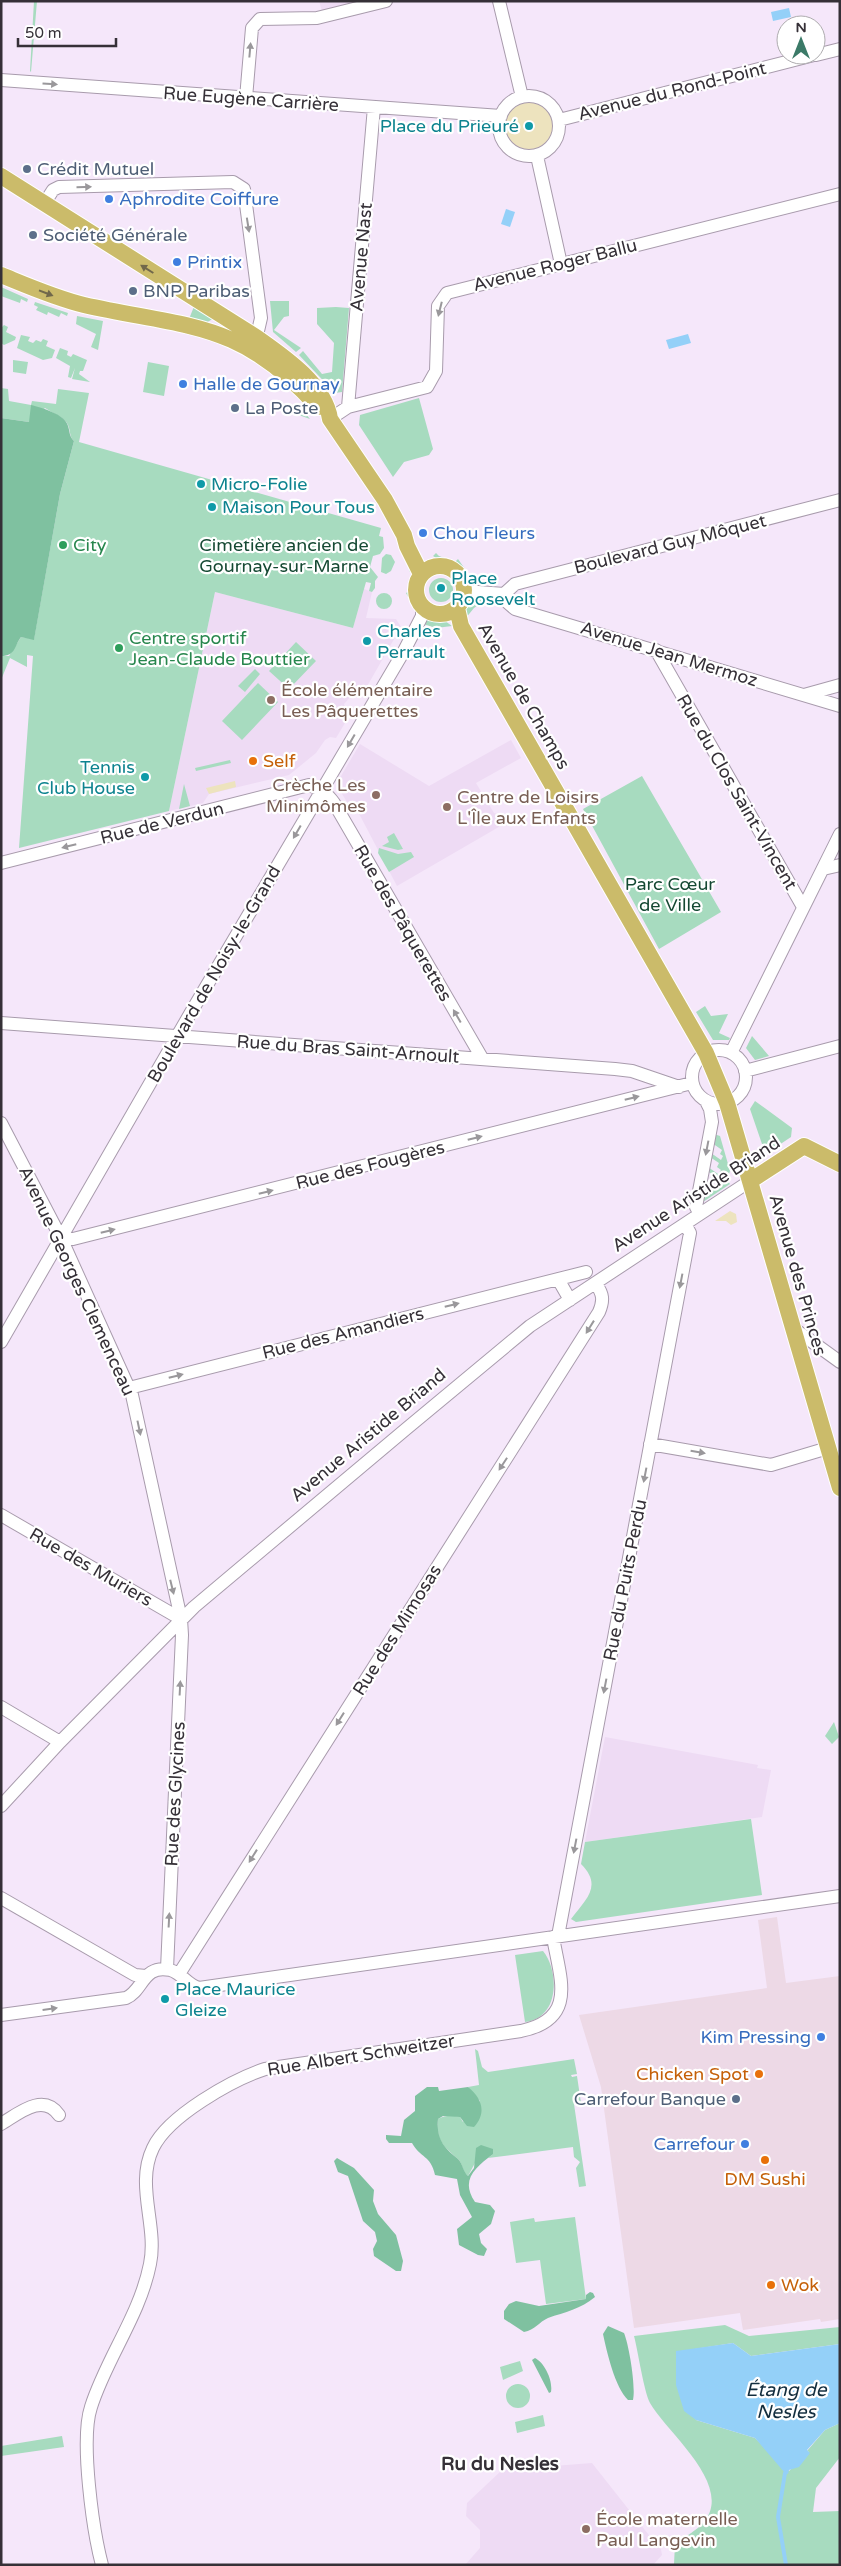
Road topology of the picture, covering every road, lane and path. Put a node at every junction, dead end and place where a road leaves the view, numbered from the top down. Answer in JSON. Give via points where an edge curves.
{"nodes":[{"id":1,"x":386,"y":1,"type":"edge"},
{"id":2,"x":499,"y":1,"type":"edge"},
{"id":3,"x":840,"y":49,"type":"edge"},
{"id":4,"x":826,"y":52,"type":"edge"},
{"id":5,"x":776,"y":65,"type":"edge"},
{"id":6,"x":1,"y":80,"type":"edge"},
{"id":7,"x":522,"y":97,"type":"junction"},
{"id":8,"x":246,"y":98,"type":"junction"},
{"id":9,"x":374,"y":107,"type":"junction"},
{"id":10,"x":501,"y":116,"type":"junction"},
{"id":11,"x":559,"y":120,"type":"junction"},
{"id":12,"x":537,"y":156,"type":"junction"},
{"id":13,"x":1,"y":176,"type":"edge"},
{"id":14,"x":840,"y":194,"type":"edge"},
{"id":15,"x":44,"y":204,"type":"junction"},
{"id":16,"x":562,"y":264,"type":"junction"},
{"id":17,"x":1,"y":275,"type":"edge"},
{"id":18,"x":185,"y":293,"type":"junction"},
{"id":19,"x":175,"y":321,"type":"junction"},
{"id":20,"x":237,"y":325,"type":"junction"},
{"id":21,"x":214,"y":331,"type":"junction"},
{"id":22,"x":256,"y":337,"type":"junction"},
{"id":23,"x":259,"y":354,"type":"junction"},
{"id":24,"x":348,"y":407,"type":"junction"},
{"id":25,"x":330,"y":419,"type":"junction"},
{"id":26,"x":840,"y":500,"type":"edge"},
{"id":27,"x":428,"y":570,"type":"junction"},
{"id":28,"x":465,"y":591,"type":"junction"},
{"id":29,"x":504,"y":594,"type":"junction"},
{"id":30,"x":422,"y":606,"type":"junction"},
{"id":31,"x":451,"y":611,"type":"junction"},
{"id":32,"x":656,"y":650,"type":"junction"},
{"id":33,"x":840,"y":685,"type":"edge"},
{"id":34,"x":804,"y":695,"type":"junction"},
{"id":35,"x":840,"y":706,"type":"edge"},
{"id":36,"x":322,"y":790,"type":"junction"},
{"id":37,"x":840,"y":834,"type":"edge"},
{"id":38,"x":1,"y":863,"type":"edge"},
{"id":39,"x":840,"y":865,"type":"edge"},
{"id":40,"x":822,"y":869,"type":"junction"},
{"id":41,"x":803,"y":907,"type":"junction"},
{"id":42,"x":1,"y":1023,"type":"edge"},
{"id":43,"x":178,"y":1036,"type":"junction"},
{"id":44,"x":840,"y":1046,"type":"edge"},
{"id":45,"x":706,"y":1053,"type":"junction"},
{"id":46,"x":731,"y":1053,"type":"junction"},
{"id":47,"x":482,"y":1058,"type":"junction"},
{"id":48,"x":745,"y":1071,"type":"junction"},
{"id":49,"x":692,"y":1083,"type":"junction"},
{"id":50,"x":679,"y":1087,"type":"junction"},
{"id":51,"x":706,"y":1101,"type":"junction"},
{"id":52,"x":727,"y":1103,"type":"junction"},
{"id":53,"x":1,"y":1123,"type":"edge"},
{"id":54,"x":840,"y":1164,"type":"edge"},
{"id":55,"x":750,"y":1181,"type":"junction"},
{"id":56,"x":700,"y":1214,"type":"junction"},
{"id":57,"x":685,"y":1224,"type":"junction"},
{"id":58,"x":61,"y":1238,"type":"junction"},
{"id":59,"x":586,"y":1272,"type":"dead end"},
{"id":60,"x":558,"y":1279,"type":"junction"},
{"id":61,"x":596,"y":1284,"type":"junction"},
{"id":62,"x":570,"y":1300,"type":"junction"},
{"id":63,"x":6,"y":1324,"type":"edge"},
{"id":64,"x":793,"y":1328,"type":"junction"},
{"id":65,"x":1,"y":1342,"type":"edge"},
{"id":66,"x":840,"y":1362,"type":"edge"},
{"id":67,"x":129,"y":1388,"type":"junction"},
{"id":68,"x":650,"y":1444,"type":"junction"},
{"id":69,"x":828,"y":1448,"type":"junction"},
{"id":70,"x":840,"y":1488,"type":"edge"},
{"id":71,"x":1,"y":1515,"type":"edge"},
{"id":72,"x":181,"y":1619,"type":"junction"},
{"id":73,"x":1,"y":1707,"type":"edge"},
{"id":74,"x":60,"y":1742,"type":"junction"},
{"id":75,"x":1,"y":1806,"type":"edge"},
{"id":76,"x":840,"y":1896,"type":"edge"},
{"id":77,"x":1,"y":1898,"type":"edge"},
{"id":78,"x":556,"y":1937,"type":"junction"},
{"id":79,"x":173,"y":1972,"type":"junction"},
{"id":80,"x":146,"y":1976,"type":"junction"},
{"id":81,"x":1,"y":2016,"type":"edge"},
{"id":82,"x":59,"y":2115,"type":"dead end"},
{"id":83,"x":1,"y":2124,"type":"edge"},
{"id":84,"x":102,"y":2565,"type":"edge"}],
"edges":[{"from":8,"to":1,"type":"street","one_way":true,"via":[[252,28],[260,19],[317,18]]},
{"from":2,"to":7,"type":"street"},
{"from":3,"to":4,"type":"street","name":"Avenue du Rond-Point"},
{"from":5,"to":11,"type":"street","name":"Avenue du Rond-Point"},
{"from":6,"to":8,"type":"street","name":"Rue Eugène Carrière","one_way":true},
{"from":7,"to":10,"type":"street","via":[[513,101]]},
{"from":7,"to":11,"type":"street","via":[[541,99],[549,104]]},
{"from":8,"to":9,"type":"street","name":"Rue Eugène Carrière"},
{"from":9,"to":10,"type":"street","name":"Rue Eugène Carrière"},
{"from":9,"to":24,"type":"street","name":"Avenue Nast"},
{"from":10,"to":12,"type":"street","via":[[500,135],[510,150]]},
{"from":11,"to":12,"type":"street","via":[[560,129],[552,146]]},
{"from":12,"to":16,"type":"street"},
{"from":13,"to":15,"type":"main road"},
{"from":14,"to":16,"type":"street","name":"Avenue Roger Ballu"},
{"from":18,"to":15,"type":"main road","one_way":true},
{"from":15,"to":22,"type":"street","one_way":true,"via":[[53,190],[59,187],[233,182],[244,189],[262,318]]},
{"from":16,"to":24,"type":"street","name":"Avenue Roger Ballu","one_way":true,"via":[[447,293],[438,306],[436,371],[427,387]]},
{"from":17,"to":19,"type":"main road","one_way":true,"via":[[76,303]]},
{"from":18,"to":19,"type":"main road","via":[[188,308]]},
{"from":18,"to":20,"type":"main road"},
{"from":19,"to":21,"type":"main road"},
{"from":20,"to":21,"type":"street","via":[[220,324]]},
{"from":20,"to":22,"type":"main road"},
{"from":21,"to":23,"type":"main road"},
{"from":22,"to":23,"type":"street"},
{"from":22,"to":25,"type":"main road","via":[[285,357],[311,382],[329,411]]},
{"from":23,"to":25,"type":"main road","via":[[287,375]]},
{"from":24,"to":25,"type":"street","name":"Avenue Roger Ballu"},
{"from":25,"to":27,"type":"main road"},
{"from":26,"to":29,"type":"street","name":"Boulevard Guy Môquet","via":[[516,584]]},
{"from":27,"to":28,"type":"main road","via":[[442,565],[456,571]]},
{"from":27,"to":30,"type":"main road","via":[[416,587]]},
{"from":28,"to":29,"type":"street"},
{"from":28,"to":31,"type":"main road"},
{"from":29,"to":32,"type":"street","name":"Avenue Jean Mermoz","via":[[516,609]]},
{"from":30,"to":31,"type":"main road","via":[[433,613]]},
{"from":30,"to":36,"type":"street","name":"Boulevard de Noisy-le-Grand","one_way":true,"via":[[422,616],[415,630]]},
{"from":31,"to":45,"type":"main road","name":"Avenue de Champs"},
{"from":32,"to":34,"type":"street","name":"Avenue Jean Mermoz"},
{"from":32,"to":41,"type":"street","name":"Rue du Clos Saint-Vincent"},
{"from":33,"to":34,"type":"street"},
{"from":34,"to":35,"type":"street","name":"Avenue Jean Mermoz"},
{"from":36,"to":38,"type":"street","name":"Rue de Verdun","one_way":true,"via":[[310,785]]},
{"from":36,"to":43,"type":"street","name":"Boulevard de Noisy-le-Grand","one_way":true},
{"from":47,"to":36,"type":"street","name":"Rue des Pâquerettes","one_way":true,"via":[[334,803]]},
{"from":37,"to":40,"type":"street"},
{"from":39,"to":40,"type":"street"},
{"from":40,"to":41,"type":"street"},
{"from":41,"to":46,"type":"street"},
{"from":42,"to":43,"type":"street","name":"Rue du Bras Saint-Arnoult"},
{"from":43,"to":47,"type":"street","name":"Rue du Bras Saint-Arnoult"},
{"from":43,"to":58,"type":"street","name":"Boulevard de Noisy-le-Grand"},
{"from":44,"to":48,"type":"street"},
{"from":45,"to":46,"type":"street","via":[[714,1050]]},
{"from":45,"to":49,"type":"street","via":[[694,1066]]},
{"from":45,"to":52,"type":"main road","name":"Avenue de Champs"},
{"from":46,"to":48,"type":"street"},
{"from":47,"to":50,"type":"street","name":"Rue du Bras Saint-Arnoult","via":[[632,1071]]},
{"from":48,"to":52,"type":"street","via":[[744,1087],[734,1100]]},
{"from":49,"to":50,"type":"street"},
{"from":49,"to":51,"type":"street","via":[[699,1097]]},
{"from":58,"to":50,"type":"street","name":"Rue des Fougères","one_way":true,"via":[[73,1239],[102,1232]]},
{"from":51,"to":52,"type":"street","via":[[720,1105]]},
{"from":51,"to":56,"type":"street","one_way":true,"via":[[712,1122],[696,1207]]},
{"from":52,"to":55,"type":"main road","name":"Avenue des Princes"},
{"from":53,"to":58,"type":"street","name":"Avenue Georges Clemenceau"},
{"from":54,"to":55,"type":"main road","name":"Avenue Aristide Briand","via":[[804,1146]]},
{"from":55,"to":56,"type":"street","name":"Avenue Aristide Briand"},
{"from":55,"to":64,"type":"main road","name":"Avenue des Princes"},
{"from":56,"to":57,"type":"street","name":"Avenue Aristide Briand"},
{"from":57,"to":61,"type":"street","name":"Avenue Aristide Briand"},
{"from":57,"to":68,"type":"street","name":"Rue du Puits Perdu","one_way":true,"via":[[690,1233]]},
{"from":58,"to":63,"type":"street","name":"Boulevard de Noisy-le-Grand"},
{"from":58,"to":67,"type":"street","name":"Avenue Georges Clemenceau"},
{"from":59,"to":60,"type":"street","name":"Rue des Amandiers"},
{"from":60,"to":62,"type":"street"},
{"from":67,"to":60,"type":"street","name":"Rue des Amandiers","one_way":true},
{"from":61,"to":62,"type":"street","name":"Avenue Aristide Briand"},
{"from":61,"to":79,"type":"street","name":"Rue des Mimosas","one_way":true,"via":[[603,1302],[600,1312]]},
{"from":62,"to":72,"type":"street","name":"Avenue Aristide Briand","via":[[530,1326]]},
{"from":63,"to":65,"type":"street","name":"Boulevard de Noisy-le-Grand"},
{"from":64,"to":66,"type":"street"},
{"from":64,"to":69,"type":"main road","name":"Avenue des Princes"},
{"from":67,"to":72,"type":"street","name":"Avenue Georges Clemenceau","one_way":true},
{"from":68,"to":69,"type":"street","one_way":true,"via":[[771,1465]]},
{"from":68,"to":78,"type":"street","name":"Rue du Puits Perdu","one_way":true},
{"from":69,"to":70,"type":"main road","name":"Avenue des Princes"},
{"from":71,"to":72,"type":"street","name":"Rue des Muriers"},
{"from":72,"to":74,"type":"street","name":"Avenue Aristide Briand"},
{"from":79,"to":72,"type":"street","name":"Rue des Glycines","one_way":true},
{"from":73,"to":74,"type":"street"},
{"from":74,"to":75,"type":"street","name":"Avenue Aristide Briand"},
{"from":76,"to":78,"type":"street"},
{"from":77,"to":80,"type":"street","via":[[135,1975]]},
{"from":78,"to":79,"type":"street","via":[[203,1988],[193,1986]]},
{"from":78,"to":84,"type":"street","name":"Rue Albert Schweitzer","via":[[562,1996],[552,2016],[538,2026],[265,2069],[229,2085],[165,2129],[152,2148],[147,2168],[152,2239],[149,2269],[140,2297],[91,2407],[86,2429]]},
{"from":79,"to":80,"type":"street","via":[[154,1971]]},
{"from":81,"to":80,"type":"street","one_way":true,"via":[[126,1998]]},
{"from":82,"to":83,"type":"street","via":[[47,2105],[35,2104]]}]}
